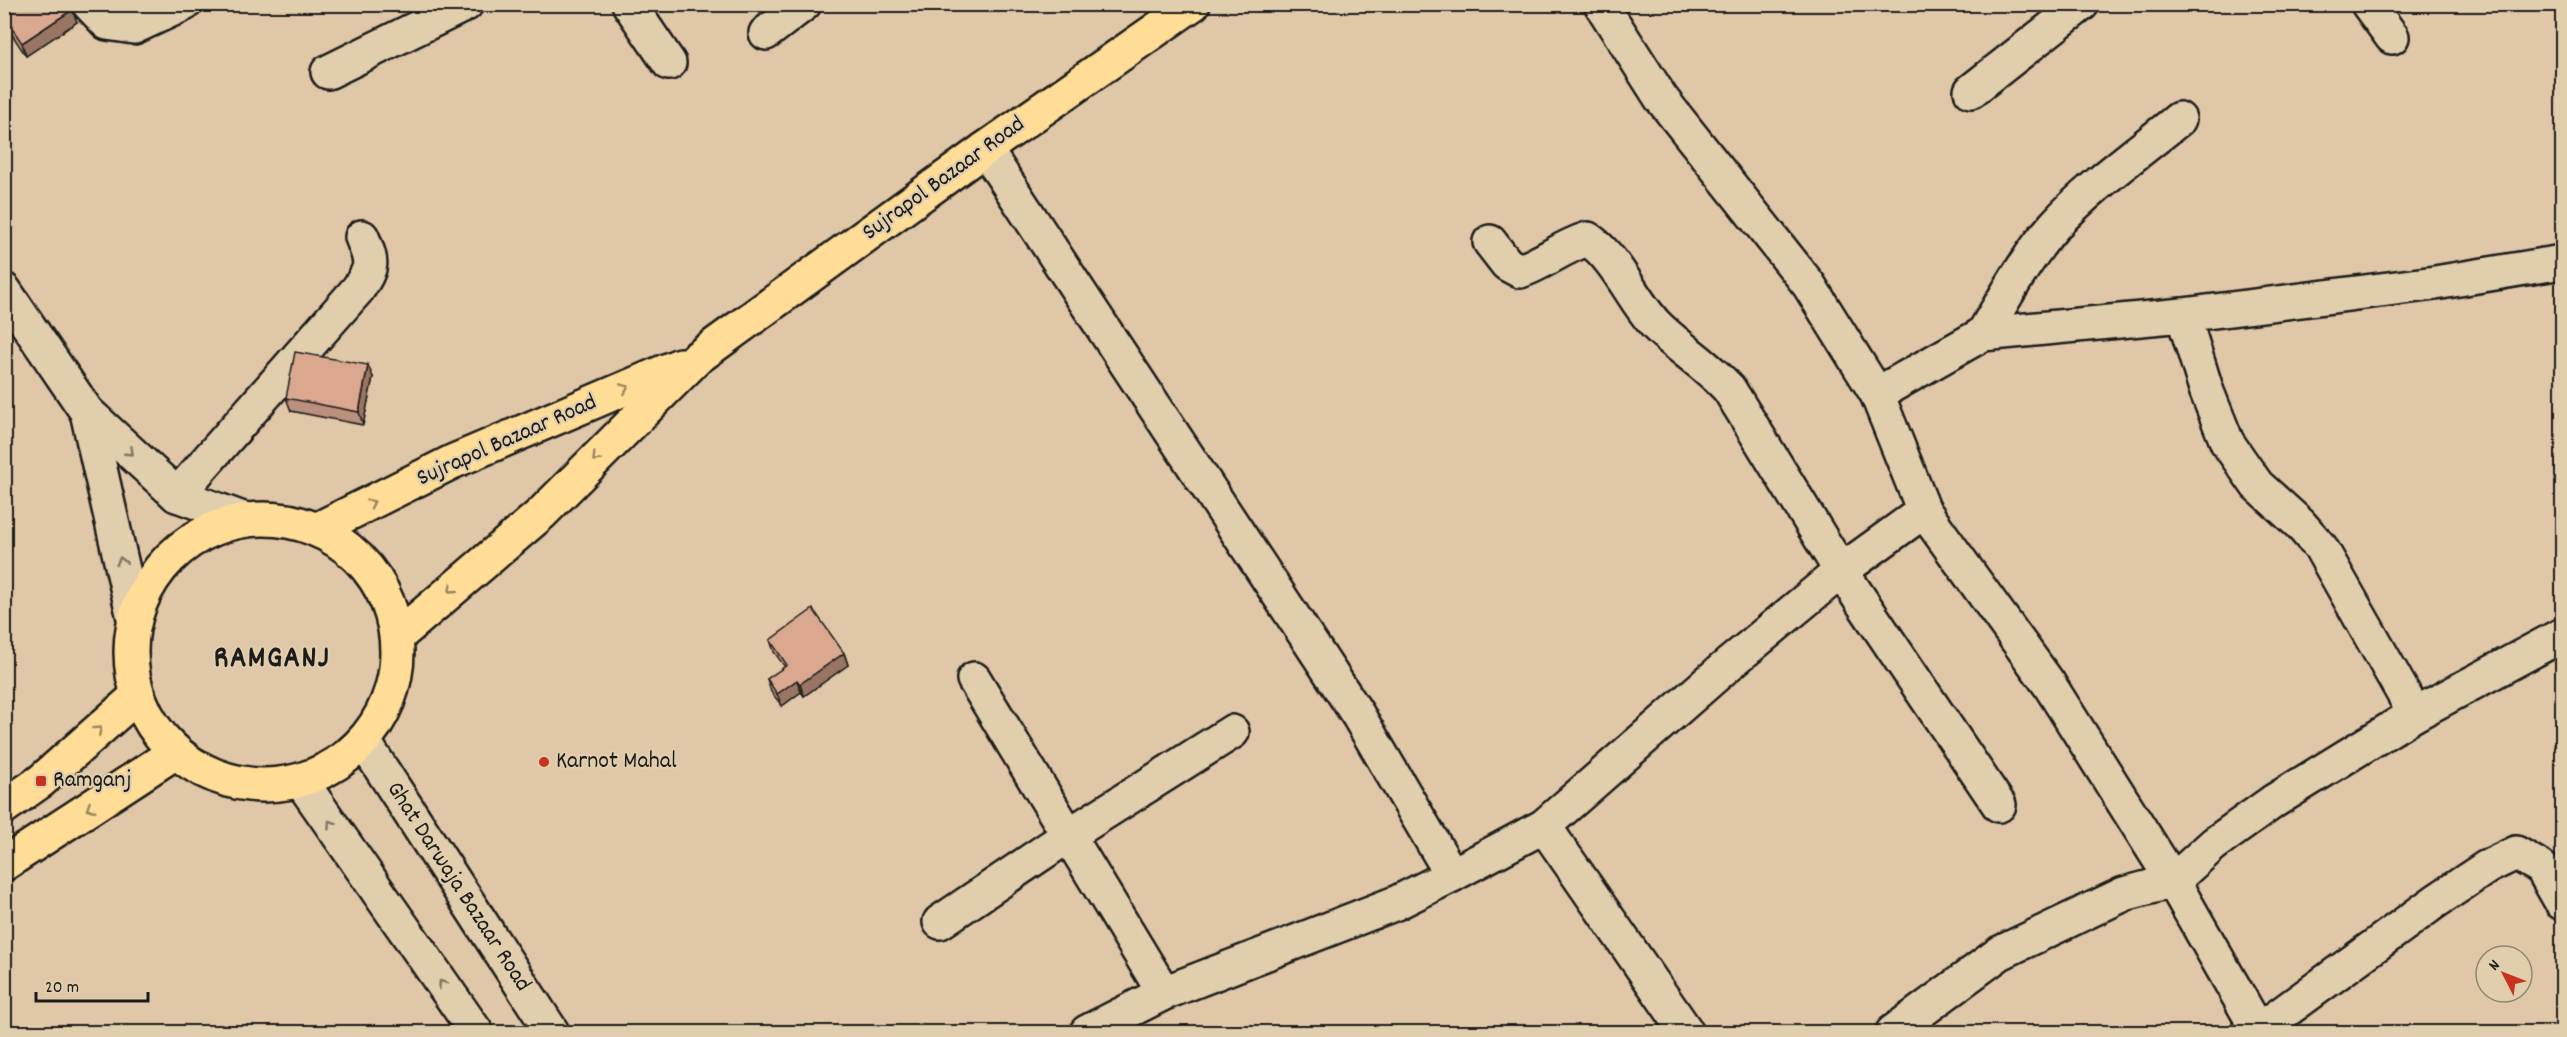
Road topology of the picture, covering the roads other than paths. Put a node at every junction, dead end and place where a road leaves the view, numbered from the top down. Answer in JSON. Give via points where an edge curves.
{"nodes":[{"id":1,"x":89,"y":4,"type":"edge"},
{"id":2,"x":184,"y":4,"type":"edge"},
{"id":3,"x":466,"y":4,"type":"edge"},
{"id":4,"x":628,"y":4,"type":"edge"},
{"id":5,"x":804,"y":4,"type":"edge"},
{"id":6,"x":1193,"y":4,"type":"edge"},
{"id":7,"x":1601,"y":4,"type":"edge"},
{"id":8,"x":2082,"y":4,"type":"edge"},
{"id":9,"x":2368,"y":4,"type":"edge"},
{"id":10,"x":766,"y":33,"type":"dead end"},
{"id":11,"x":2392,"y":37,"type":"dead end"},
{"id":12,"x":669,"y":63,"type":"dead end"},
{"id":13,"x":328,"y":72,"type":"dead end"},
{"id":14,"x":1971,"y":91,"type":"dead end"},
{"id":15,"x":2180,"y":119,"type":"dead end"},
{"id":16,"x":984,"y":149,"type":"junction"},
{"id":17,"x":362,"y":237,"type":"dead end"},
{"id":18,"x":1490,"y":242,"type":"dead end"},
{"id":19,"x":2562,"y":262,"type":"edge"},
{"id":20,"x":4,"y":291,"type":"edge"},
{"id":21,"x":2183,"y":315,"type":"junction"},
{"id":22,"x":1983,"y":334,"type":"junction"},
{"id":23,"x":697,"y":358,"type":"junction"},
{"id":24,"x":1877,"y":394,"type":"junction"},
{"id":25,"x":87,"y":412,"type":"junction"},
{"id":26,"x":177,"y":495,"type":"junction"},
{"id":27,"x":1924,"y":511,"type":"junction"},
{"id":28,"x":243,"y":519,"type":"junction"},
{"id":29,"x":318,"y":529,"type":"junction"},
{"id":30,"x":1840,"y":571,"type":"junction"},
{"id":31,"x":134,"y":618,"type":"junction"},
{"id":32,"x":2562,"y":635,"type":"edge"},
{"id":33,"x":398,"y":636,"type":"junction"},
{"id":34,"x":974,"y":679,"type":"dead end"},
{"id":35,"x":137,"y":696,"type":"junction"},
{"id":36,"x":2415,"y":714,"type":"junction"},
{"id":37,"x":1232,"y":732,"type":"dead end"},
{"id":38,"x":364,"y":742,"type":"junction"},
{"id":39,"x":174,"y":753,"type":"junction"},
{"id":40,"x":301,"y":781,"type":"junction"},
{"id":41,"x":1999,"y":805,"type":"dead end"},
{"id":42,"x":4,"y":807,"type":"edge"},
{"id":43,"x":1544,"y":826,"type":"junction"},
{"id":44,"x":1069,"y":835,"type":"junction"},
{"id":45,"x":4,"y":864,"type":"edge"},
{"id":46,"x":1452,"y":875,"type":"junction"},
{"id":47,"x":2173,"y":881,"type":"junction"},
{"id":48,"x":2562,"y":903,"type":"edge"},
{"id":49,"x":940,"y":922,"type":"dead end"},
{"id":50,"x":1164,"y":993,"type":"junction"},
{"id":51,"x":1686,"y":1031,"type":"dead end"},
{"id":52,"x":476,"y":1032,"type":"edge"},
{"id":53,"x":552,"y":1032,"type":"edge"},
{"id":54,"x":1087,"y":1032,"type":"edge"},
{"id":55,"x":1893,"y":1032,"type":"edge"},
{"id":56,"x":2259,"y":1032,"type":"edge"}],
"edges":[{"from":1,"to":2,"type":"street","via":[[107,23],[134,27]]},
{"from":3,"to":13,"type":"street"},
{"from":4,"to":12,"type":"street"},
{"from":5,"to":10,"type":"street"},
{"from":6,"to":16,"type":"main road","name":"Sujrapol Bazaar Road"},
{"from":7,"to":24,"type":"street","via":[[1661,98],[1809,285]]},
{"from":8,"to":14,"type":"street"},
{"from":9,"to":11,"type":"street"},
{"from":15,"to":22,"type":"street","via":[[2054,226]]},
{"from":16,"to":23,"type":"main road","name":"Sujrapol Bazaar Road"},
{"from":16,"to":46,"type":"street","via":[[1358,715]]},
{"from":17,"to":26,"type":"street","via":[[370,271],[358,289]]},
{"from":18,"to":30,"type":"street","via":[[1507,264],[1520,270],[1588,239],[1602,249],[1655,324],[1729,389]]},
{"from":19,"to":21,"type":"street","via":[[2435,283]]},
{"from":20,"to":25,"type":"street"},
{"from":21,"to":22,"type":"street"},
{"from":21,"to":36,"type":"street","via":[[2227,442],[2257,485],[2321,548]]},
{"from":22,"to":24,"type":"street"},
{"from":29,"to":23,"type":"main road","name":"Sujrapol Bazaar Road","one_way":true,"via":[[452,462]]},
{"from":23,"to":33,"type":"main road","name":"Sujrapol Bazaar Road","one_way":true,"via":[[541,514]]},
{"from":24,"to":27,"type":"street"},
{"from":25,"to":26,"type":"street","one_way":true},
{"from":31,"to":25,"type":"street","one_way":true},
{"from":26,"to":28,"type":"street"},
{"from":27,"to":30,"type":"street"},
{"from":27,"to":47,"type":"street","via":[[2049,684]]},
{"from":28,"to":29,"type":"main road","via":[[282,519]]},
{"from":28,"to":31,"type":"main road","via":[[197,536],[159,569]]},
{"from":29,"to":33,"type":"main road","via":[[350,548],[376,576],[393,611]]},
{"from":30,"to":41,"type":"street"},
{"from":30,"to":43,"type":"street"},
{"from":31,"to":35,"type":"main road","via":[[131,670]]},
{"from":32,"to":36,"type":"street"},
{"from":33,"to":38,"type":"main road","via":[[397,674],[385,711]]},
{"from":34,"to":44,"type":"street"},
{"from":35,"to":39,"type":"main road"},
{"from":42,"to":35,"type":"main road","one_way":true,"via":[[41,781]]},
{"from":36,"to":47,"type":"street","via":[[2274,801],[2214,844]]},
{"from":37,"to":44,"type":"street"},
{"from":38,"to":40,"type":"main road"},
{"from":38,"to":53,"type":"street","name":"Ghat Darwaja Bazaar Road"},
{"from":39,"to":40,"type":"main road","via":[[202,772],[234,783],[267,786]]},
{"from":39,"to":45,"type":"main road","one_way":true},
{"from":52,"to":40,"type":"street","one_way":true},
{"from":43,"to":46,"type":"street"},
{"from":43,"to":51,"type":"street"},
{"from":44,"to":49,"type":"street"},
{"from":44,"to":50,"type":"street"},
{"from":46,"to":50,"type":"street","via":[[1396,903]]},
{"from":47,"to":55,"type":"street","via":[[2124,894],[2000,953]]},
{"from":47,"to":56,"type":"street"},
{"from":48,"to":56,"type":"street","via":[[2541,868],[2516,853],[2436,901]]},
{"from":50,"to":54,"type":"street"}]}
